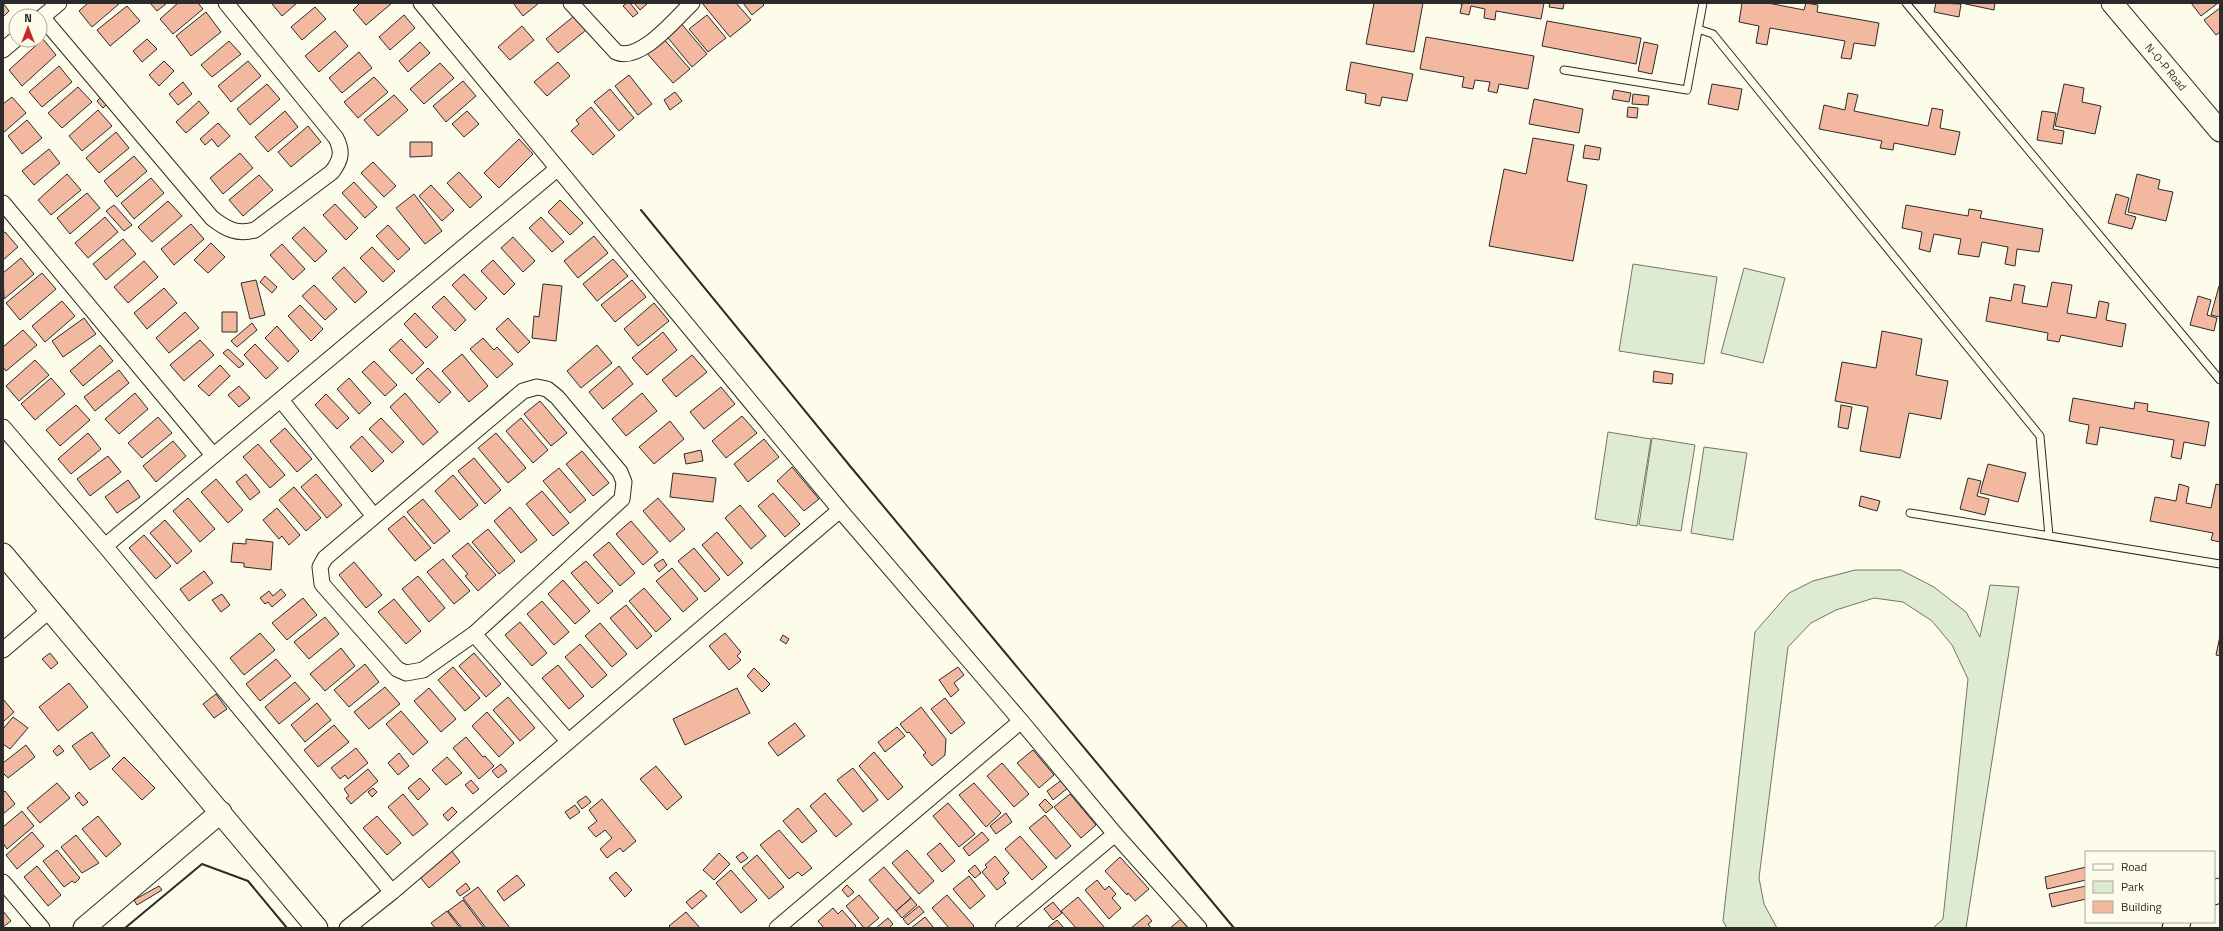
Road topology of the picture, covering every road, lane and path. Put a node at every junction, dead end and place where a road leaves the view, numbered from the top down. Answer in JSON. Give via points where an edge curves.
{"nodes":[{"id":1,"x":59,"y":3,"type":"edge"},
{"id":2,"x":226,"y":3,"type":"edge"},
{"id":3,"x":421,"y":3,"type":"edge"},
{"id":4,"x":571,"y":3,"type":"edge"},
{"id":5,"x":692,"y":3,"type":"edge"},
{"id":6,"x":1703,"y":3,"type":"edge"},
{"id":7,"x":1906,"y":3,"type":"edge"},
{"id":8,"x":2112,"y":3,"type":"edge"},
{"id":9,"x":48,"y":12,"type":"edge"},
{"id":10,"x":48,"y":26,"type":"edge"},
{"id":11,"x":1698,"y":29,"type":"junction"},
{"id":12,"x":1564,"y":70,"type":"dead end"},
{"id":13,"x":2220,"y":131,"type":"edge"},
{"id":14,"x":557,"y":169,"type":"junction"},
{"id":15,"x":3,"y":203,"type":"edge"},
{"id":16,"x":2220,"y":380,"type":"edge"},
{"id":17,"x":281,"y":400,"type":"junction"},
{"id":18,"x":3,"y":427,"type":"edge"},
{"id":19,"x":213,"y":455,"type":"junction"},
{"id":20,"x":840,"y":510,"type":"junction"},
{"id":21,"x":1910,"y":514,"type":"dead end"},
{"id":22,"x":373,"y":515,"type":"junction"},
{"id":23,"x":2049,"y":536,"type":"junction"},
{"id":24,"x":105,"y":546,"type":"junction"},
{"id":25,"x":3,"y":554,"type":"edge"},
{"id":26,"x":2220,"y":564,"type":"edge"},
{"id":27,"x":50,"y":610,"type":"junction"},
{"id":28,"x":474,"y":634,"type":"junction"},
{"id":29,"x":3,"y":650,"type":"edge"},
{"id":30,"x":1021,"y":721,"type":"junction"},
{"id":31,"x":568,"y":741,"type":"junction"},
{"id":32,"x":221,"y":812,"type":"junction"},
{"id":33,"x":1115,"y":834,"type":"junction"},
{"id":34,"x":3,"y":882,"type":"edge"},
{"id":35,"x":392,"y":892,"type":"junction"},
{"id":36,"x":42,"y":928,"type":"edge"},
{"id":37,"x":84,"y":928,"type":"edge"},
{"id":38,"x":317,"y":928,"type":"edge"},
{"id":39,"x":347,"y":928,"type":"edge"},
{"id":40,"x":777,"y":928,"type":"edge"},
{"id":41,"x":1003,"y":928,"type":"edge"},
{"id":42,"x":1198,"y":928,"type":"edge"}],
"edges":[{"from":1,"to":9,"type":"street"},
{"from":2,"to":10,"type":"street","via":[[341,147],[339,163],[332,172],[255,230],[245,233],[232,232],[212,218]]},
{"from":3,"to":14,"type":"street"},
{"from":4,"to":5,"type":"street","via":[[616,52],[622,55],[644,49]]},
{"from":6,"to":11,"type":"lane"},
{"from":7,"to":16,"type":"lane"},
{"from":8,"to":13,"type":"street","name":"N-O-P Road"},
{"from":11,"to":12,"type":"lane","via":[[1687,90]]},
{"from":11,"to":23,"type":"lane","via":[[1713,34],[2040,436]]},
{"from":14,"to":17,"type":"street"},
{"from":14,"to":20,"type":"street"},
{"from":15,"to":19,"type":"street"},
{"from":17,"to":19,"type":"street"},
{"from":17,"to":22,"type":"street"},
{"from":18,"to":24,"type":"street"},
{"from":19,"to":24,"type":"street"},
{"from":20,"to":30,"type":"street"},
{"from":20,"to":31,"type":"street"},
{"from":21,"to":23,"type":"lane"},
{"from":22,"to":28,"type":"street","via":[[324,558],[320,567],[322,584],[397,669],[406,673],[423,670]]},
{"from":22,"to":28,"type":"street","via":[[524,391],[537,387],[547,388],[557,397],[620,472],[624,482],[622,499]]},
{"from":23,"to":26,"type":"lane"},
{"from":24,"to":35,"type":"street"},
{"from":25,"to":27,"type":"street"},
{"from":27,"to":29,"type":"street"},
{"from":27,"to":32,"type":"street"},
{"from":28,"to":31,"type":"street"},
{"from":30,"to":33,"type":"street"},
{"from":30,"to":40,"type":"street"},
{"from":31,"to":35,"type":"street"},
{"from":32,"to":37,"type":"street"},
{"from":32,"to":38,"type":"street"},
{"from":33,"to":41,"type":"street"},
{"from":33,"to":42,"type":"street"},
{"from":34,"to":36,"type":"street"},
{"from":35,"to":39,"type":"street"}]}
